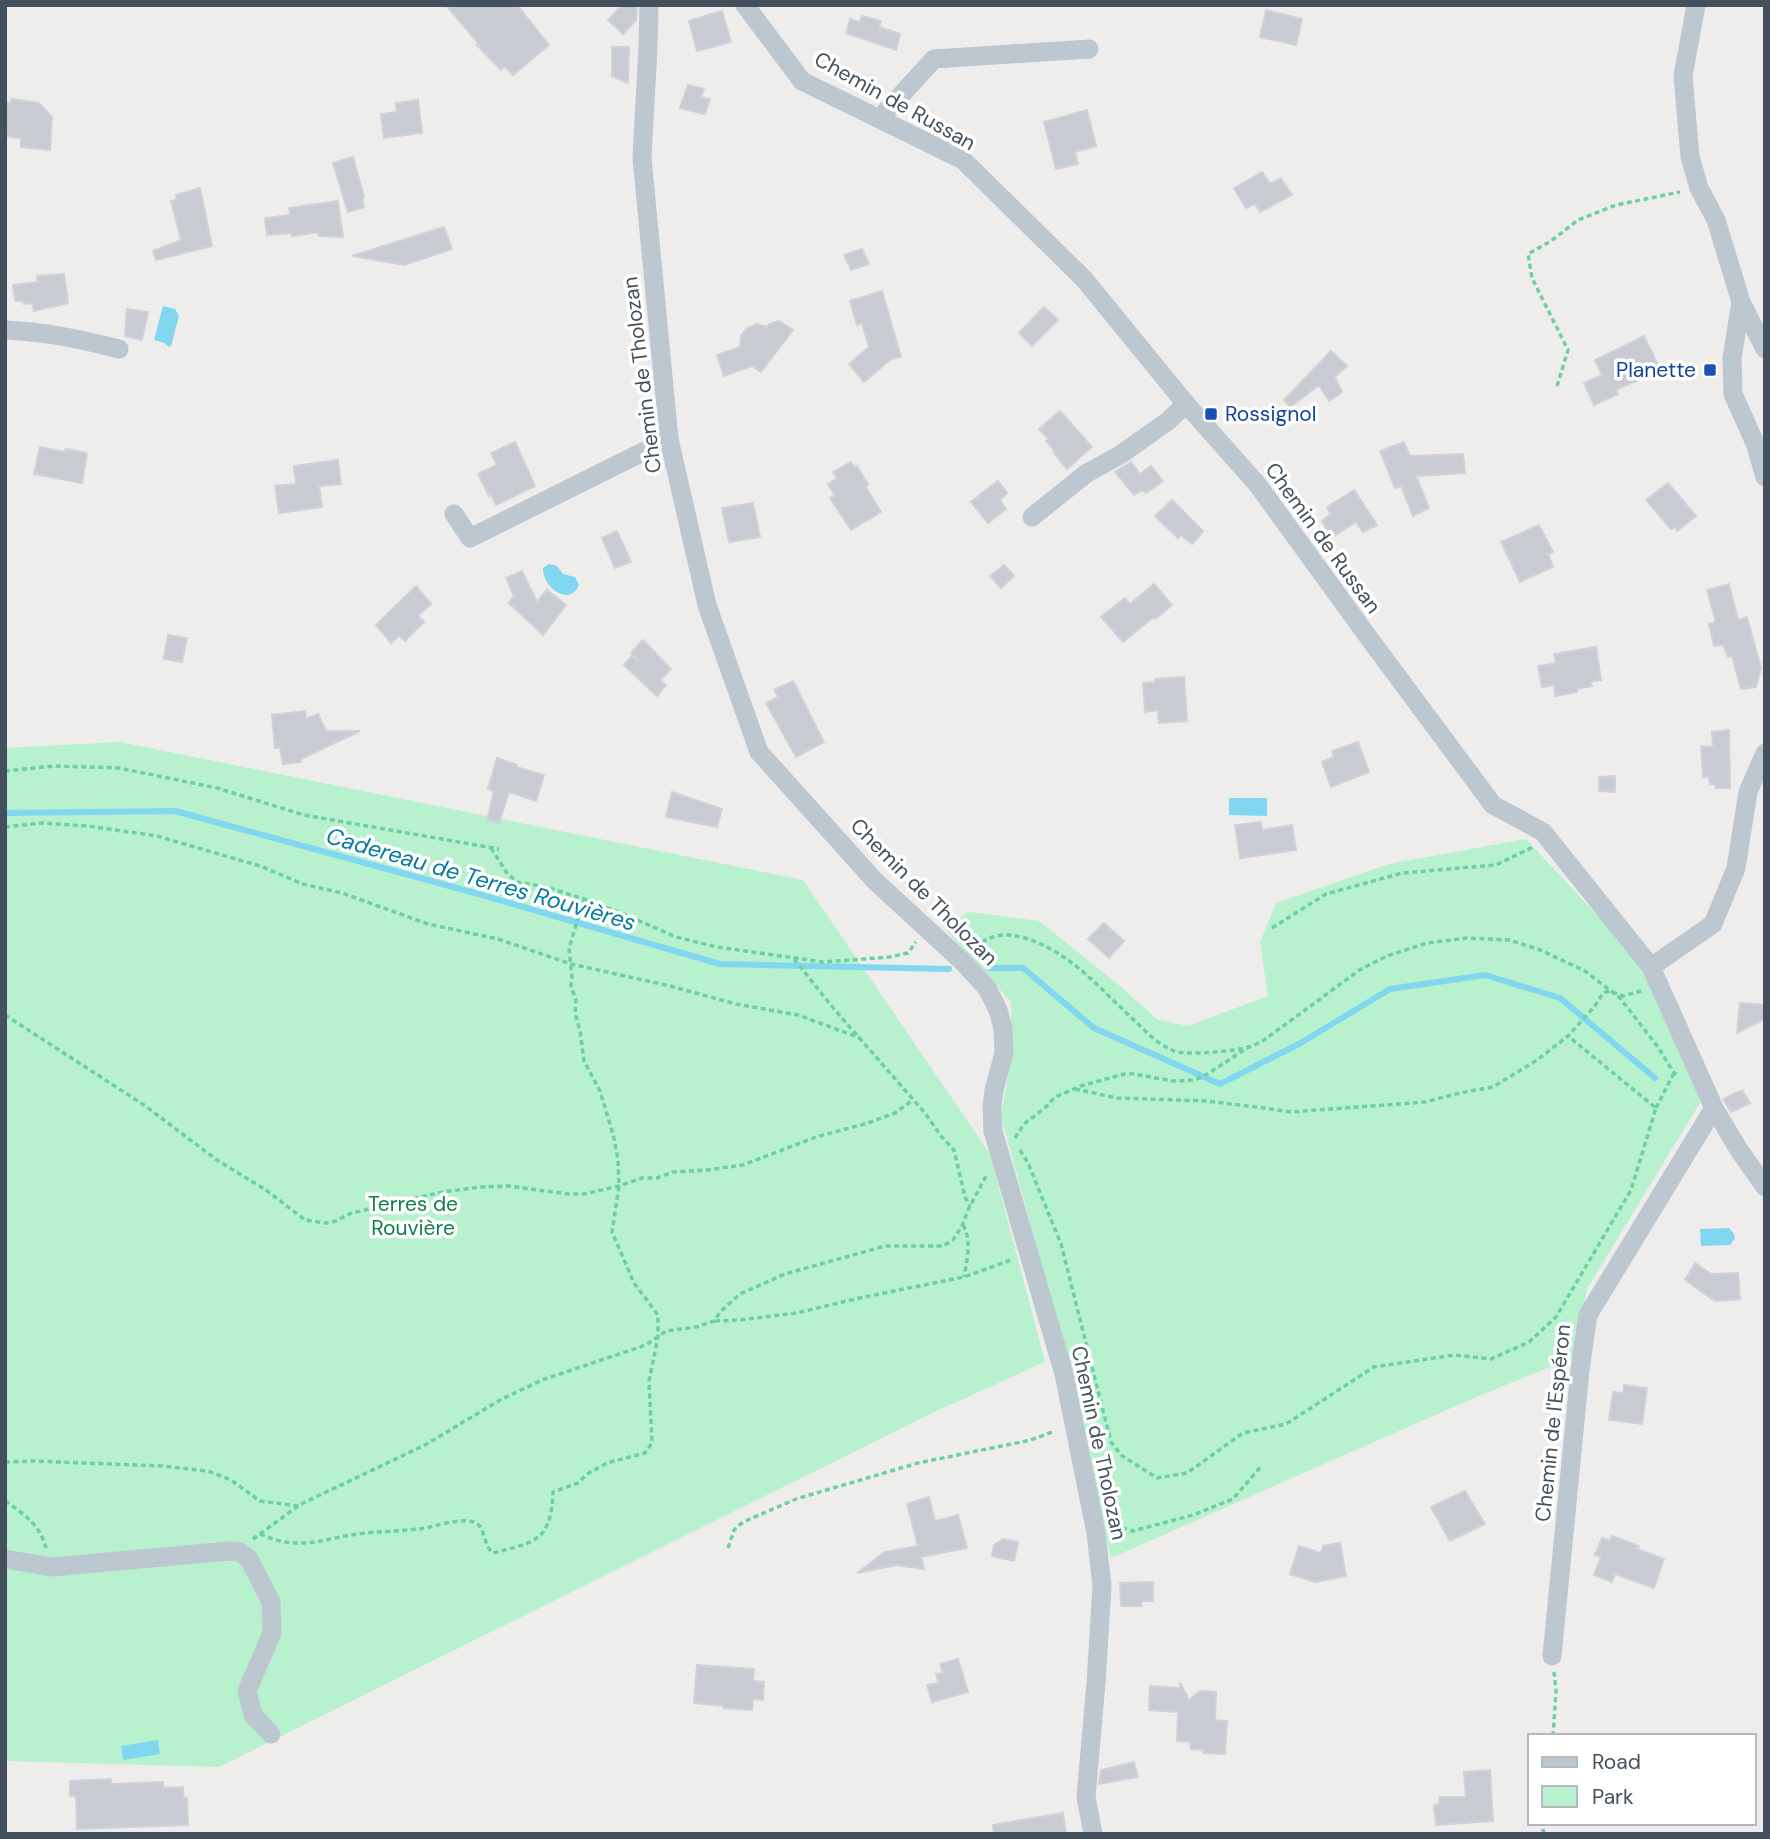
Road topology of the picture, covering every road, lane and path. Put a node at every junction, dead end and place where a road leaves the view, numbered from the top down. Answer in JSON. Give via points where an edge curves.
{"nodes":[{"id":1,"x":649,"y":5,"type":"edge"},
{"id":2,"x":745,"y":5,"type":"edge"},
{"id":3,"x":1696,"y":5,"type":"edge"},
{"id":4,"x":1089,"y":49,"type":"dead end"},
{"id":5,"x":880,"y":118,"type":"junction"},
{"id":6,"x":1699,"y":188,"type":"junction"},
{"id":7,"x":1741,"y":302,"type":"junction"},
{"id":8,"x":5,"y":330,"type":"edge"},
{"id":9,"x":119,"y":349,"type":"dead end"},
{"id":10,"x":1765,"y":349,"type":"edge"},
{"id":11,"x":1557,"y":386,"type":"dead end"},
{"id":12,"x":1186,"y":404,"type":"junction"},
{"id":13,"x":668,"y":439,"type":"junction"},
{"id":14,"x":1765,"y":477,"type":"edge"},
{"id":15,"x":454,"y":514,"type":"dead end"},
{"id":16,"x":1032,"y":517,"type":"dead end"},
{"id":17,"x":1765,"y":753,"type":"edge"},
{"id":18,"x":5,"y":771,"type":"edge"},
{"id":19,"x":5,"y":827,"type":"edge"},
{"id":20,"x":1548,"y":839,"type":"junction"},
{"id":21,"x":491,"y":848,"type":"junction"},
{"id":22,"x":499,"y":849,"type":"dead end"},
{"id":23,"x":584,"y":899,"type":"junction"},
{"id":24,"x":926,"y":928,"type":"junction"},
{"id":25,"x":1272,"y":928,"type":"dead end"},
{"id":26,"x":792,"y":957,"type":"junction"},
{"id":27,"x":963,"y":962,"type":"junction"},
{"id":28,"x":571,"y":964,"type":"junction"},
{"id":29,"x":1655,"y":974,"type":"junction"},
{"id":30,"x":1610,"y":991,"type":"junction"},
{"id":31,"x":5,"y":1015,"type":"edge"},
{"id":32,"x":1568,"y":1036,"type":"junction"},
{"id":33,"x":860,"y":1038,"type":"junction"},
{"id":34,"x":1247,"y":1048,"type":"junction"},
{"id":35,"x":1674,"y":1073,"type":"junction"},
{"id":36,"x":1703,"y":1084,"type":"junction"},
{"id":37,"x":1073,"y":1089,"type":"junction"},
{"id":38,"x":913,"y":1100,"type":"junction"},
{"id":39,"x":1656,"y":1108,"type":"junction"},
{"id":40,"x":1714,"y":1108,"type":"junction"},
{"id":41,"x":1007,"y":1146,"type":"junction"},
{"id":42,"x":619,"y":1186,"type":"junction"},
{"id":43,"x":1765,"y":1187,"type":"edge"},
{"id":44,"x":970,"y":1206,"type":"junction"},
{"id":45,"x":963,"y":1225,"type":"junction"},
{"id":46,"x":1029,"y":1252,"type":"junction"},
{"id":47,"x":964,"y":1277,"type":"junction"},
{"id":48,"x":714,"y":1321,"type":"junction"},
{"id":49,"x":658,"y":1337,"type":"junction"},
{"id":50,"x":1073,"y":1424,"type":"junction"},
{"id":51,"x":5,"y":1462,"type":"edge"},
{"id":52,"x":1262,"y":1465,"type":"dead end"},
{"id":53,"x":5,"y":1501,"type":"edge"},
{"id":54,"x":299,"y":1506,"type":"junction"},
{"id":55,"x":1093,"y":1518,"type":"junction"},
{"id":56,"x":260,"y":1534,"type":"junction"},
{"id":57,"x":728,"y":1548,"type":"dead end"},
{"id":58,"x":234,"y":1551,"type":"junction"},
{"id":59,"x":5,"y":1559,"type":"edge"},
{"id":60,"x":52,"y":1567,"type":"junction"},
{"id":61,"x":1552,"y":1656,"type":"joint"},
{"id":62,"x":271,"y":1734,"type":"dead end"},
{"id":63,"x":1553,"y":1734,"type":"edge"},
{"id":64,"x":1093,"y":1834,"type":"edge"}],
"edges":[{"from":1,"to":13,"type":"street","name":"Chemin de Tholozan","via":[[642,158]]},
{"from":2,"to":5,"type":"street","name":"Chemin de Russan","via":[[802,80]]},
{"from":3,"to":6,"type":"street","via":[[1683,76],[1690,157]]},
{"from":4,"to":5,"type":"street","via":[[934,59]]},
{"from":5,"to":12,"type":"street","name":"Chemin de Russan","via":[[963,160],[1084,279]]},
{"from":6,"to":7,"type":"street","via":[[1716,220]]},
{"from":6,"to":11,"type":"path","via":[[1616,205],[1578,220],[1528,254],[1532,278],[1568,350]]},
{"from":7,"to":10,"type":"street"},
{"from":7,"to":14,"type":"street","via":[[1732,358],[1733,394]]},
{"from":8,"to":9,"type":"street","via":[[63,335]]},
{"from":12,"to":16,"type":"street"},
{"from":12,"to":20,"type":"street","name":"Chemin de Russan","via":[[1257,484],[1493,805]]},
{"from":13,"to":15,"type":"street","via":[[470,538]]},
{"from":13,"to":24,"type":"street","name":"Chemin de Tholozan","via":[[707,605],[758,752],[875,881]]},
{"from":17,"to":29,"type":"street","via":[[1748,792],[1736,868],[1713,924]]},
{"from":18,"to":21,"type":"path","via":[[54,766],[119,768],[217,788],[304,815]]},
{"from":19,"to":28,"type":"path","via":[[42,823],[157,836]]},
{"from":20,"to":25,"type":"path","via":[[1496,865],[1402,873],[1326,894]]},
{"from":20,"to":29,"type":"street","name":"Chemin de Russan"},
{"from":21,"to":22,"type":"path"},
{"from":21,"to":23,"type":"path","via":[[517,882]]},
{"from":23,"to":26,"type":"path","via":[[676,937]]},
{"from":23,"to":28,"type":"path","via":[[569,947]]},
{"from":24,"to":26,"type":"path","via":[[908,953],[890,957],[823,962]]},
{"from":24,"to":27,"type":"street","name":"Chemin de Tholozan"},
{"from":26,"to":33,"type":"path"},
{"from":27,"to":34,"type":"path","via":[[990,937],[1014,935],[1038,942],[1060,954],[1155,1040],[1176,1052]]},
{"from":27,"to":41,"type":"street","name":"Chemin de Tholozan","via":[[987,988],[1003,1028],[1004,1053],[992,1107],[993,1130]]},
{"from":28,"to":33,"type":"path","via":[[798,1015]]},
{"from":28,"to":42,"type":"path","via":[[584,1062],[600,1091],[613,1134]]},
{"from":29,"to":30,"type":"path","via":[[1637,993],[1623,996]]},
{"from":29,"to":36,"type":"street","name":"Chemin de Russan"},
{"from":30,"to":32,"type":"path"},
{"from":30,"to":34,"type":"path","via":[[1585,971],[1508,940],[1467,938],[1427,943],[1361,969]]},
{"from":30,"to":35,"type":"path"},
{"from":31,"to":42,"type":"path","via":[[144,1105],[306,1220],[326,1223],[443,1192],[480,1187],[584,1194]]},
{"from":32,"to":37,"type":"path","via":[[1493,1087],[1425,1102],[1291,1112],[1206,1101],[1117,1098]]},
{"from":32,"to":39,"type":"path"},
{"from":33,"to":38,"type":"path"},
{"from":34,"to":37,"type":"path","via":[[1195,1080],[1128,1073]]},
{"from":35,"to":36,"type":"path"},
{"from":35,"to":39,"type":"path"},
{"from":36,"to":40,"type":"street","name":"Chemin de Russan"},
{"from":37,"to":41,"type":"path","via":[[1055,1097]]},
{"from":38,"to":42,"type":"path","via":[[895,1113],[743,1165],[673,1172]]},
{"from":38,"to":44,"type":"path","via":[[954,1150]]},
{"from":39,"to":41,"type":"path","via":[[1631,1190],[1556,1317],[1529,1342],[1491,1359],[1455,1355],[1374,1367],[1286,1423],[1243,1433],[1187,1473],[1157,1478],[1121,1455],[1111,1442],[1061,1244],[1028,1163]]},
{"from":40,"to":43,"type":"street","name":"Chemin de Russan"},
{"from":40,"to":61,"type":"street","name":"Chemin de l'Espéron","via":[[1588,1315]]},
{"from":41,"to":44,"type":"path"},
{"from":41,"to":46,"type":"street","name":"Chemin de Tholozan"},
{"from":42,"to":49,"type":"path","via":[[612,1233],[634,1283],[658,1315]]},
{"from":44,"to":45,"type":"path"},
{"from":45,"to":47,"type":"path","via":[[969,1255]]},
{"from":45,"to":48,"type":"path","via":[[943,1246],[885,1246],[785,1274],[740,1294]]},
{"from":46,"to":47,"type":"path"},
{"from":46,"to":50,"type":"street","name":"Chemin de Tholozan","via":[[1064,1374]]},
{"from":47,"to":48,"type":"path","via":[[796,1313]]},
{"from":48,"to":49,"type":"path","via":[[666,1331]]},
{"from":49,"to":54,"type":"path","via":[[531,1385],[425,1445]]},
{"from":49,"to":56,"type":"path","via":[[649,1381],[652,1443],[645,1453],[607,1463],[578,1483],[553,1492],[549,1525],[533,1542],[493,1553],[481,1526],[474,1522],[294,1544]]},
{"from":50,"to":55,"type":"street","name":"Chemin de Tholozan"},
{"from":50,"to":57,"type":"path","via":[[1031,1440],[918,1463],[796,1499],[743,1522],[734,1530]]},
{"from":51,"to":54,"type":"path","via":[[208,1471],[231,1480],[260,1501]]},
{"from":52,"to":55,"type":"path","via":[[1233,1499],[1193,1515],[1133,1531]]},
{"from":53,"to":60,"type":"path","via":[[29,1517],[42,1534]]},
{"from":54,"to":56,"type":"path"},
{"from":55,"to":64,"type":"street","name":"Chemin de Tholozan","via":[[1102,1586],[1086,1797]]},
{"from":56,"to":58,"type":"path"},
{"from":58,"to":60,"type":"street"},
{"from":58,"to":62,"type":"street","via":[[249,1559],[271,1602],[272,1633],[247,1692],[253,1715]]},
{"from":59,"to":60,"type":"street"},
{"from":61,"to":63,"type":"path"}]}
